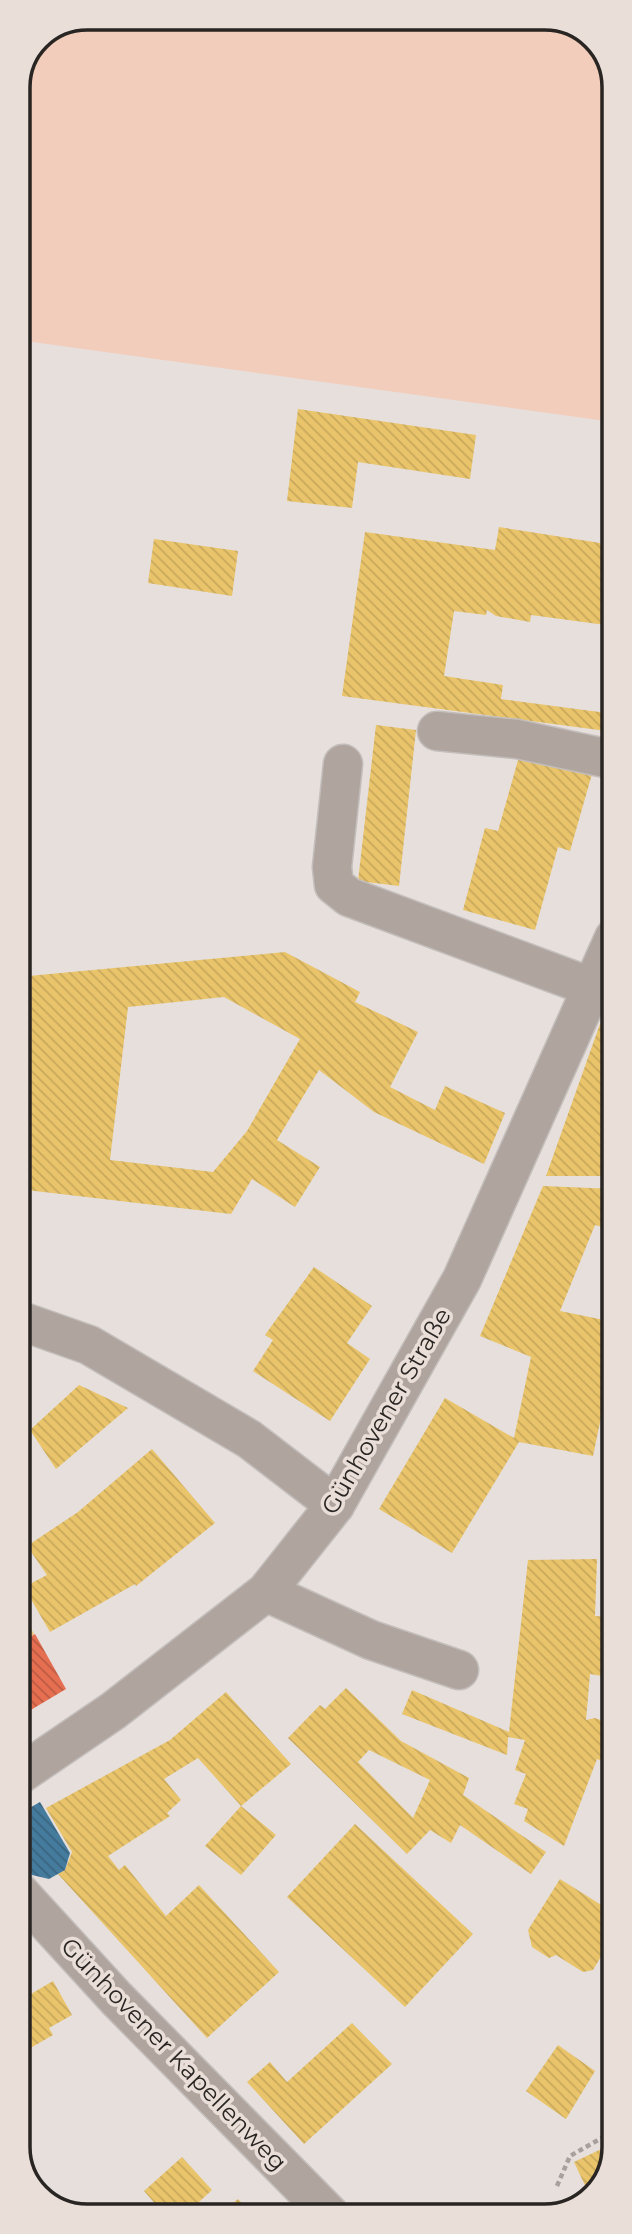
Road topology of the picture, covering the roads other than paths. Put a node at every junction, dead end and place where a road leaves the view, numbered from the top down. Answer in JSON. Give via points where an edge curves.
{"nodes":[{"id":1,"x":437,"y":731,"type":"dead end"},
{"id":2,"x":602,"y":757,"type":"edge"},
{"id":3,"x":343,"y":764,"type":"dead end"},
{"id":4,"x":602,"y":964,"type":"edge"},
{"id":5,"x":591,"y":987,"type":"junction"},
{"id":6,"x":30,"y":1324,"type":"edge"},
{"id":7,"x":335,"y":1505,"type":"junction"},
{"id":8,"x":266,"y":1592,"type":"junction"},
{"id":9,"x":459,"y":1670,"type":"dead end"},
{"id":10,"x":30,"y":1768,"type":"edge"},
{"id":11,"x":30,"y":1904,"type":"edge"},
{"id":12,"x":318,"y":2204,"type":"edge"}],
"edges":[{"from":1,"to":2,"type":"street","via":[[517,739]]},
{"from":3,"to":5,"type":"street","via":[[334,885],[349,897]]},
{"from":4,"to":5,"type":"street","name":"Günhovener Straße"},
{"from":5,"to":7,"type":"street","name":"Günhovener Straße","via":[[462,1279]]},
{"from":6,"to":7,"type":"street","via":[[89,1345],[249,1439]]},
{"from":7,"to":8,"type":"street","name":"Günhovener Straße"},
{"from":8,"to":9,"type":"street","via":[[371,1640]]},
{"from":8,"to":10,"type":"street","name":"Günhovener Straße","via":[[113,1711]]},
{"from":11,"to":12,"type":"street","name":"Günhovener Kapellenweg"}]}
